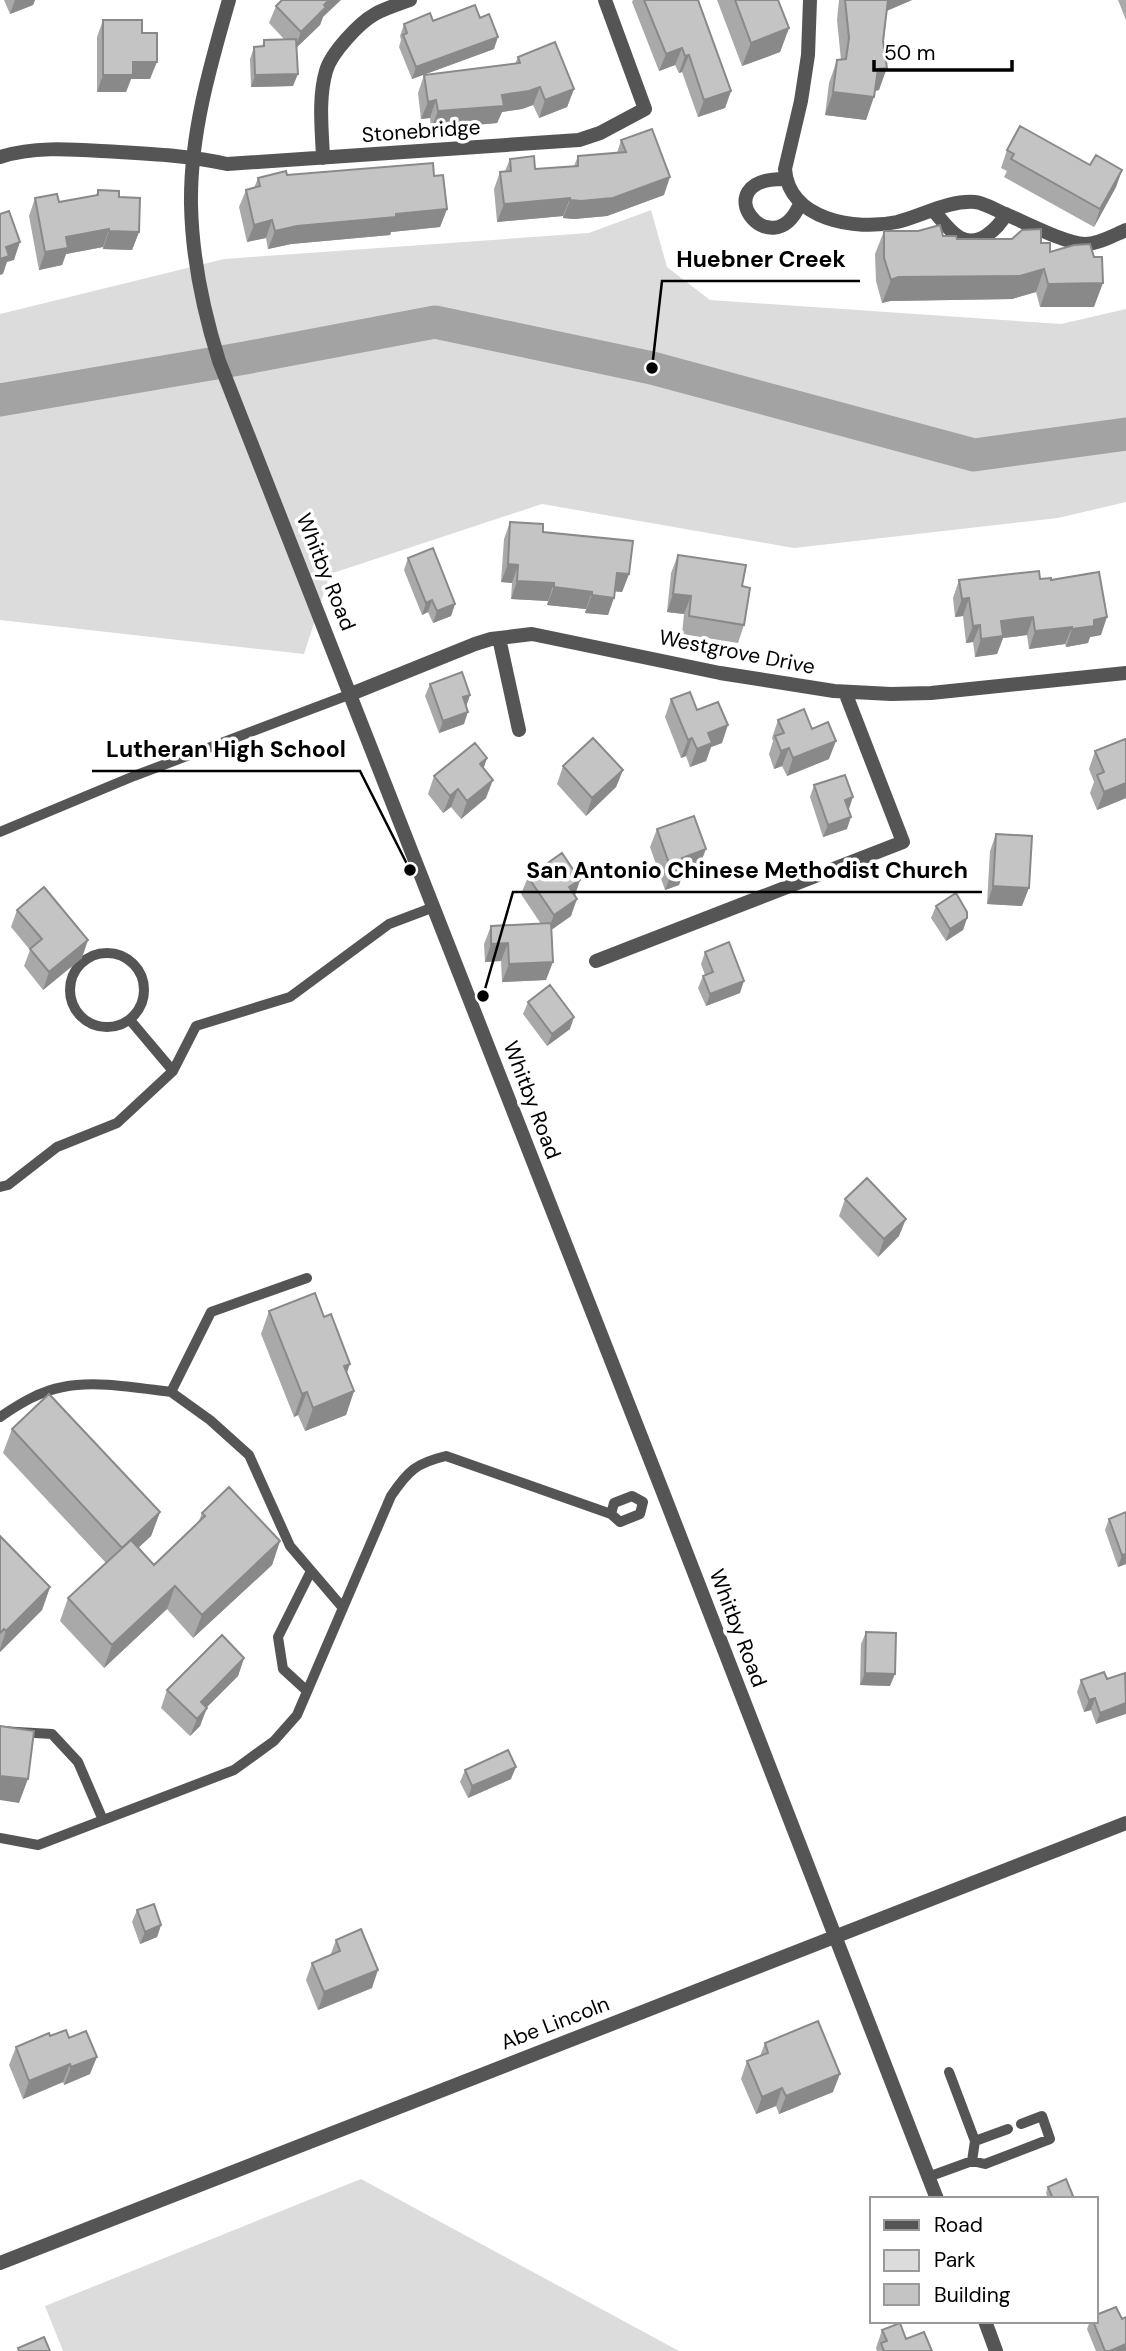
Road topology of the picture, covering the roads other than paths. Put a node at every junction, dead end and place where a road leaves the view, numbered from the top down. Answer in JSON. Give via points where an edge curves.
{"nodes":[{"id":1,"x":229,"y":0,"type":"edge"},
{"id":2,"x":410,"y":0,"type":"edge"},
{"id":3,"x":605,"y":0,"type":"edge"},
{"id":4,"x":810,"y":0,"type":"edge"},
{"id":5,"x":0,"y":157,"type":"edge"},
{"id":6,"x":194,"y":157,"type":"junction"},
{"id":7,"x":323,"y":158,"type":"junction"},
{"id":8,"x":785,"y":179,"type":"junction"},
{"id":9,"x":800,"y":204,"type":"junction"},
{"id":10,"x":933,"y":209,"type":"junction"},
{"id":11,"x":1006,"y":214,"type":"junction"},
{"id":12,"x":1126,"y":230,"type":"edge"},
{"id":13,"x":499,"y":638,"type":"junction"},
{"id":14,"x":1126,"y":673,"type":"edge"},
{"id":15,"x":845,"y":692,"type":"junction"},
{"id":16,"x":351,"y":694,"type":"junction"},
{"id":17,"x":519,"y":730,"type":"dead end"},
{"id":18,"x":0,"y":832,"type":"edge"},
{"id":19,"x":434,"y":907,"type":"junction"},
{"id":20,"x":596,"y":961,"type":"dead end"},
{"id":21,"x":130,"y":1020,"type":"junction"},
{"id":22,"x":173,"y":1071,"type":"junction"},
{"id":23,"x":0,"y":1187,"type":"edge"},
{"id":24,"x":307,"y":1278,"type":"dead end"},
{"id":25,"x":171,"y":1392,"type":"junction"},
{"id":26,"x":0,"y":1417,"type":"edge"},
{"id":27,"x":664,"y":1495,"type":"junction"},
{"id":28,"x":643,"y":1502,"type":"junction"},
{"id":29,"x":611,"y":1514,"type":"junction"},
{"id":30,"x":311,"y":1571,"type":"junction"},
{"id":31,"x":343,"y":1608,"type":"junction"},
{"id":32,"x":307,"y":1691,"type":"junction"},
{"id":33,"x":0,"y":1731,"type":"edge"},
{"id":34,"x":103,"y":1820,"type":"junction"},
{"id":35,"x":1126,"y":1823,"type":"edge"},
{"id":36,"x":0,"y":1838,"type":"edge"},
{"id":37,"x":835,"y":1937,"type":"junction"},
{"id":38,"x":949,"y":2072,"type":"dead end"},
{"id":39,"x":1021,"y":2124,"type":"dead end"},
{"id":40,"x":1008,"y":2129,"type":"dead end"},
{"id":41,"x":975,"y":2141,"type":"junction"},
{"id":42,"x":972,"y":2161,"type":"junction"},
{"id":43,"x":928,"y":2177,"type":"junction"},
{"id":44,"x":936,"y":2197,"type":"edge"},
{"id":45,"x":0,"y":2263,"type":"edge"},
{"id":46,"x":986,"y":2323,"type":"edge"},
{"id":47,"x":996,"y":2351,"type":"edge"}],
"edges":[{"from":1,"to":6,"type":"street","name":"Whitby Road","via":[[207,79]]},
{"from":2,"to":7,"type":"street","via":[[374,14],[357,28],[326,69],[321,111]]},
{"from":3,"to":7,"type":"street","name":"Stonebridge","via":[[645,109],[579,140]]},
{"from":4,"to":8,"type":"street","via":[[808,55]]},
{"from":5,"to":6,"type":"street","name":"Stonebridge","via":[[66,149]]},
{"from":6,"to":7,"type":"street","name":"Stonebridge","via":[[227,164]]},
{"from":6,"to":16,"type":"street","name":"Whitby Road","via":[[195,256],[207,321]]},
{"from":8,"to":9,"type":"street"},
{"from":8,"to":9,"type":"street","via":[[756,184],[748,192],[748,213],[755,224],[779,226],[790,220]]},
{"from":9,"to":10,"type":"street","via":[[815,214],[859,224],[896,222]]},
{"from":10,"to":11,"type":"street","via":[[976,202]]},
{"from":10,"to":11,"type":"street","via":[[966,241],[990,234]]},
{"from":11,"to":12,"type":"street","via":[[1085,244]]},
{"from":13,"to":15,"type":"street","name":"Westgrove Drive","via":[[532,634],[720,673]]},
{"from":13,"to":16,"type":"street","name":"Westgrove Drive"},
{"from":13,"to":17,"type":"street"},
{"from":14,"to":15,"type":"street","name":"Westgrove Drive","via":[[931,694]]},
{"from":15,"to":20,"type":"street","via":[[903,842]]},
{"from":16,"to":18,"type":"lane"},
{"from":16,"to":19,"type":"street","name":"Whitby Road"},
{"from":19,"to":22,"type":"lane","via":[[389,924],[290,997],[196,1026]]},
{"from":19,"to":27,"type":"street","name":"Whitby Road"},
{"from":21,"to":21,"type":"lane","via":[[143,999],[144,986],[133,963],[110,953],[86,959],[70,989],[77,1012],[95,1026],[119,1026]]},
{"from":21,"to":22,"type":"lane"},
{"from":22,"to":23,"type":"lane","via":[[117,1123],[57,1147]]},
{"from":24,"to":25,"type":"lane","via":[[211,1312]]},
{"from":25,"to":26,"type":"lane","via":[[116,1385],[64,1387],[22,1402]]},
{"from":25,"to":30,"type":"lane","via":[[248,1455],[290,1546]]},
{"from":27,"to":28,"type":"lane"},
{"from":27,"to":37,"type":"street","name":"Whitby Road"},
{"from":28,"to":29,"type":"lane","via":[[632,1496],[623,1499],[614,1503]]},
{"from":28,"to":29,"type":"lane","via":[[640,1514],[620,1522]]},
{"from":29,"to":31,"type":"lane","via":[[446,1456],[424,1461],[391,1496]]},
{"from":30,"to":31,"type":"lane"},
{"from":30,"to":32,"type":"lane","via":[[278,1637],[283,1669]]},
{"from":31,"to":32,"type":"lane"},
{"from":32,"to":34,"type":"lane","via":[[297,1715],[274,1741],[234,1770]]},
{"from":33,"to":34,"type":"lane","via":[[52,1734],[78,1762]]},
{"from":34,"to":36,"type":"lane","via":[[38,1845]]},
{"from":35,"to":37,"type":"street","name":"Abe Lincoln"},
{"from":37,"to":43,"type":"street","name":"Whitby Road"},
{"from":37,"to":45,"type":"street","name":"Abe Lincoln"},
{"from":38,"to":41,"type":"lane"},
{"from":39,"to":42,"type":"lane","via":[[1041,2116],[1050,2139],[985,2164]]},
{"from":40,"to":41,"type":"lane"},
{"from":41,"to":42,"type":"lane"},
{"from":42,"to":43,"type":"lane"},
{"from":43,"to":44,"type":"street","name":"Whitby Road"},
{"from":46,"to":47,"type":"street"}]}
